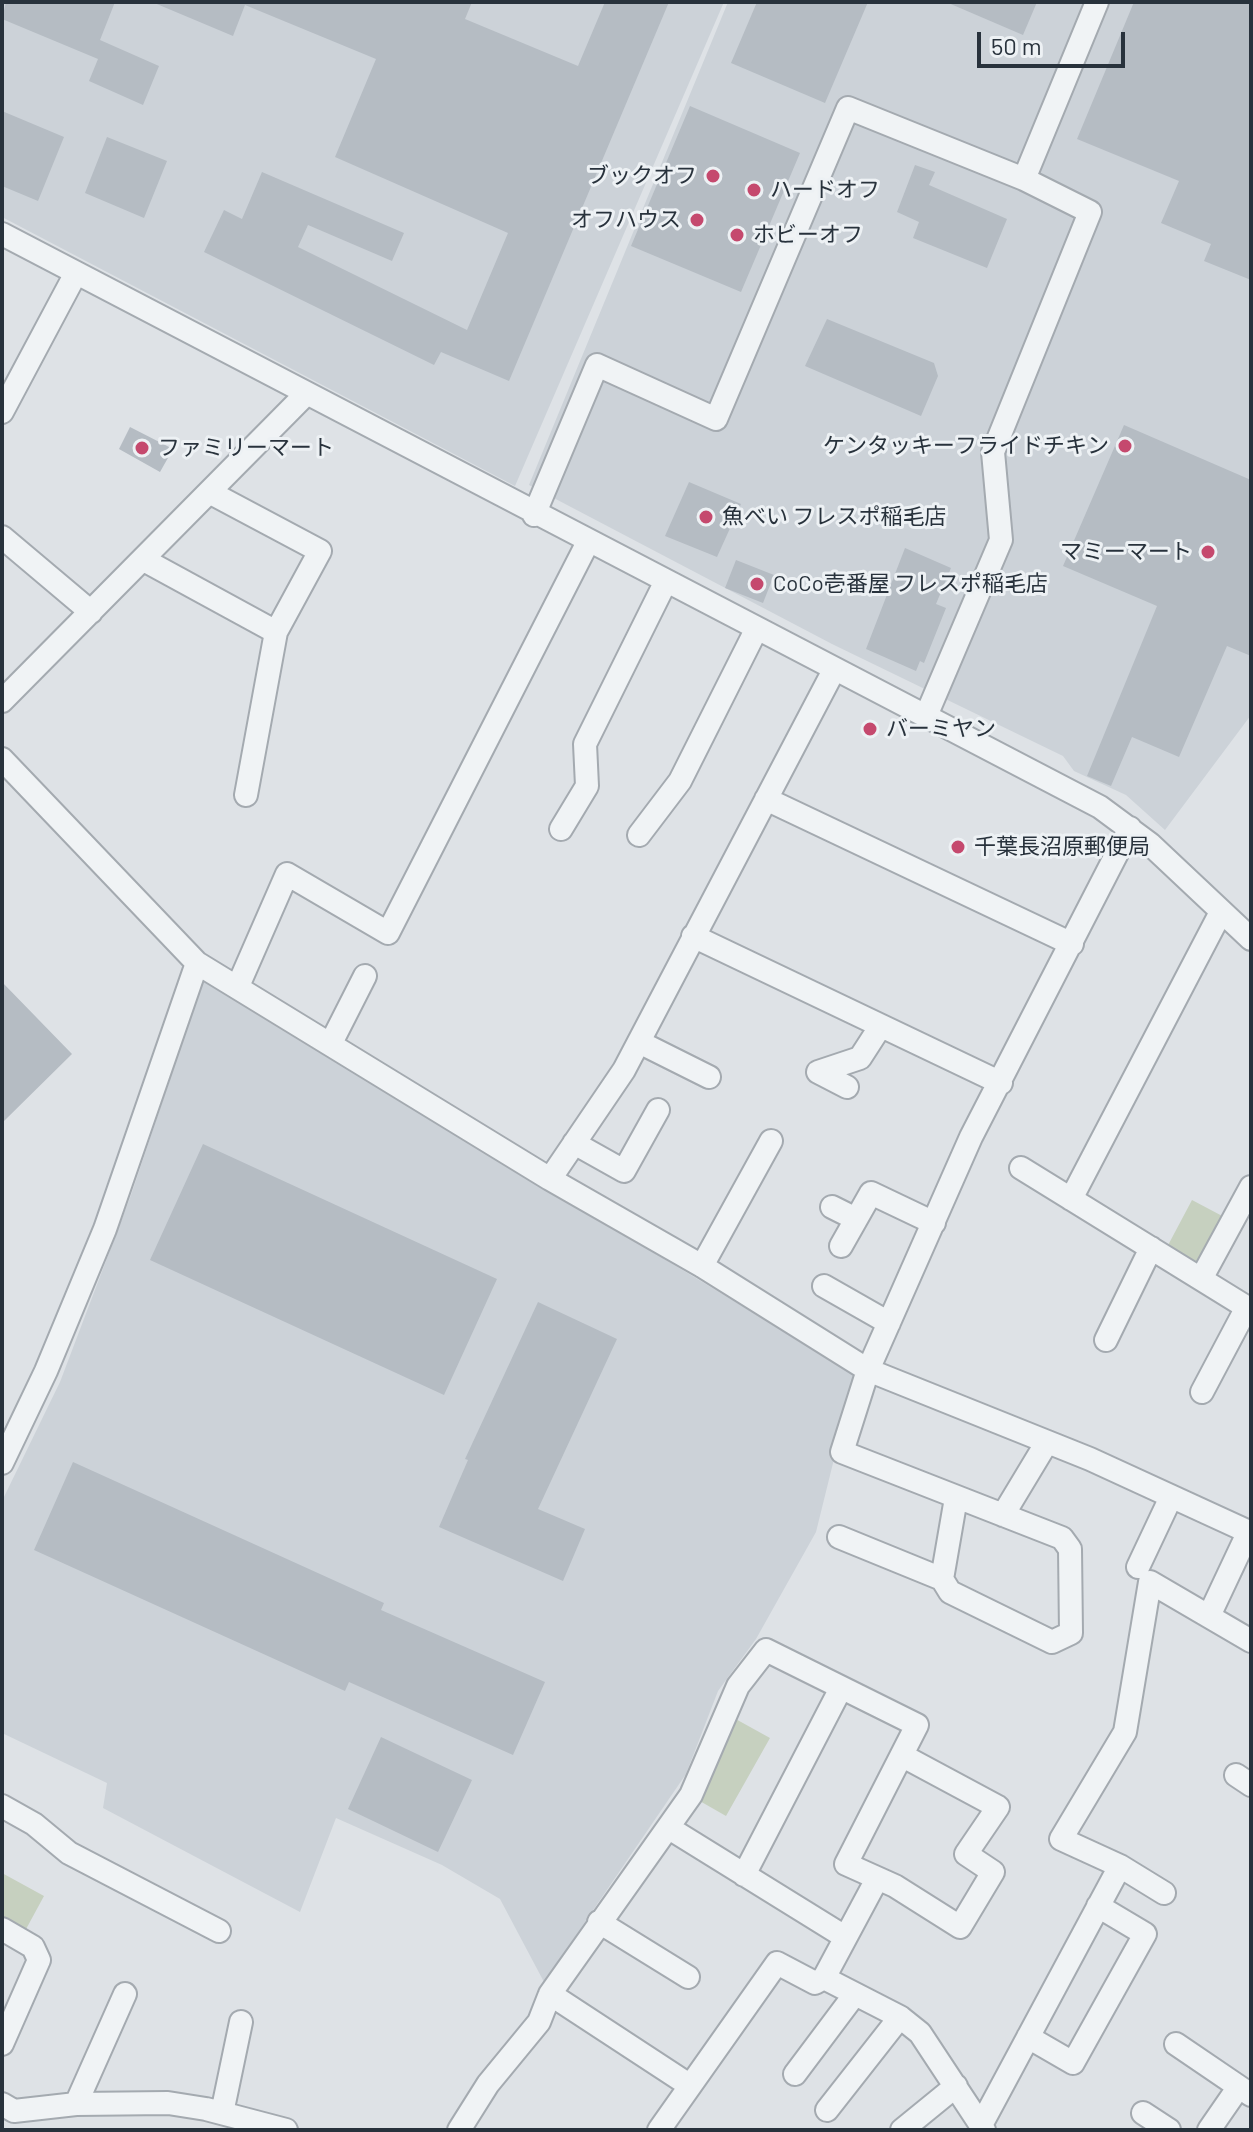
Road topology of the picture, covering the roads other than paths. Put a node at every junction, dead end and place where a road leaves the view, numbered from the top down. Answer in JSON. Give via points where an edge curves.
{"nodes":[{"id":1,"x":1097,"y":2,"type":"edge"},
{"id":2,"x":1024,"y":179,"type":"junction"},
{"id":3,"x":2,"y":234,"type":"edge"},
{"id":4,"x":76,"y":273,"type":"junction"},
{"id":5,"x":306,"y":394,"type":"junction"},
{"id":6,"x":2,"y":412,"type":"edge"},
{"id":7,"x":211,"y":493,"type":"junction"},
{"id":8,"x":534,"y":515,"type":"junction"},
{"id":9,"x":588,"y":542,"type":"junction"},
{"id":10,"x":6,"y":549,"type":"edge"},
{"id":11,"x":144,"y":560,"type":"junction"},
{"id":12,"x":665,"y":583,"type":"junction"},
{"id":13,"x":91,"y":612,"type":"junction"},
{"id":14,"x":756,"y":630,"type":"junction"},
{"id":15,"x":276,"y":632,"type":"junction"},
{"id":16,"x":834,"y":670,"type":"junction"},
{"id":17,"x":2,"y":701,"type":"edge"},
{"id":18,"x":926,"y":716,"type":"junction"},
{"id":19,"x":2,"y":759,"type":"edge"},
{"id":20,"x":246,"y":795,"type":"dead end"},
{"id":21,"x":766,"y":799,"type":"junction"},
{"id":22,"x":1130,"y":828,"type":"junction"},
{"id":23,"x":561,"y":829,"type":"dead end"},
{"id":24,"x":639,"y":835,"type":"dead end"},
{"id":25,"x":1221,"y":912,"type":"junction"},
{"id":26,"x":693,"y":936,"type":"junction"},
{"id":27,"x":1251,"y":939,"type":"edge"},
{"id":28,"x":1072,"y":944,"type":"junction"},
{"id":29,"x":197,"y":963,"type":"junction"},
{"id":30,"x":365,"y":976,"type":"dead end"},
{"id":31,"x":238,"y":986,"type":"junction"},
{"id":32,"x":880,"y":1027,"type":"junction"},
{"id":33,"x":639,"y":1042,"type":"junction"},
{"id":34,"x":331,"y":1043,"type":"junction"},
{"id":35,"x":709,"y":1077,"type":"dead end"},
{"id":36,"x":1001,"y":1083,"type":"junction"},
{"id":37,"x":847,"y":1087,"type":"dead end"},
{"id":38,"x":658,"y":1110,"type":"dead end"},
{"id":39,"x":771,"y":1141,"type":"dead end"},
{"id":40,"x":574,"y":1143,"type":"junction"},
{"id":41,"x":1021,"y":1168,"type":"dead end"},
{"id":42,"x":550,"y":1179,"type":"junction"},
{"id":43,"x":1251,"y":1187,"type":"edge"},
{"id":44,"x":1071,"y":1199,"type":"junction"},
{"id":45,"x":832,"y":1207,"type":"dead end"},
{"id":46,"x":856,"y":1219,"type":"junction"},
{"id":47,"x":934,"y":1223,"type":"junction"},
{"id":48,"x":841,"y":1246,"type":"dead end"},
{"id":49,"x":1151,"y":1248,"type":"junction"},
{"id":50,"x":702,"y":1266,"type":"junction"},
{"id":51,"x":1201,"y":1279,"type":"junction"},
{"id":52,"x":824,"y":1286,"type":"dead end"},
{"id":53,"x":1249,"y":1308,"type":"edge"},
{"id":54,"x":889,"y":1323,"type":"junction"},
{"id":55,"x":1106,"y":1340,"type":"dead end"},
{"id":56,"x":868,"y":1370,"type":"junction"},
{"id":57,"x":1202,"y":1392,"type":"dead end"},
{"id":58,"x":1047,"y":1442,"type":"junction"},
{"id":59,"x":2,"y":1463,"type":"edge"},
{"id":60,"x":1171,"y":1497,"type":"junction"},
{"id":61,"x":956,"y":1498,"type":"junction"},
{"id":62,"x":1003,"y":1515,"type":"junction"},
{"id":63,"x":1250,"y":1532,"type":"edge"},
{"id":64,"x":839,"y":1537,"type":"dead end"},
{"id":65,"x":1138,"y":1567,"type":"dead end"},
{"id":66,"x":942,"y":1579,"type":"junction"},
{"id":67,"x":1209,"y":1616,"type":"junction"},
{"id":68,"x":1251,"y":1641,"type":"edge"},
{"id":69,"x":841,"y":1688,"type":"junction"},
{"id":70,"x":903,"y":1756,"type":"junction"},
{"id":71,"x":2,"y":1806,"type":"edge"},
{"id":72,"x":669,"y":1828,"type":"junction"},
{"id":73,"x":1120,"y":1866,"type":"junction"},
{"id":74,"x":744,"y":1875,"type":"junction"},
{"id":75,"x":877,"y":1879,"type":"junction"},
{"id":76,"x":1164,"y":1893,"type":"dead end"},
{"id":77,"x":1098,"y":1906,"type":"junction"},
{"id":78,"x":599,"y":1922,"type":"junction"},
{"id":79,"x":2,"y":1929,"type":"edge"},
{"id":80,"x":219,"y":1931,"type":"dead end"},
{"id":81,"x":845,"y":1937,"type":"junction"},
{"id":82,"x":688,"y":1977,"type":"dead end"},
{"id":83,"x":824,"y":1978,"type":"junction"},
{"id":84,"x":125,"y":1994,"type":"dead end"},
{"id":85,"x":550,"y":1994,"type":"junction"},
{"id":86,"x":855,"y":1994,"type":"junction"},
{"id":87,"x":900,"y":2017,"type":"junction"},
{"id":88,"x":241,"y":2022,"type":"dead end"},
{"id":89,"x":1028,"y":2037,"type":"junction"},
{"id":90,"x":2,"y":2044,"type":"edge"},
{"id":91,"x":1176,"y":2044,"type":"dead end"},
{"id":92,"x":795,"y":2074,"type":"dead end"},
{"id":93,"x":689,"y":2085,"type":"junction"},
{"id":94,"x":956,"y":2086,"type":"junction"},
{"id":95,"x":1245,"y":2091,"type":"edge"},
{"id":96,"x":2,"y":2104,"type":"edge"},
{"id":97,"x":76,"y":2104,"type":"junction"},
{"id":98,"x":827,"y":2110,"type":"dead end"},
{"id":99,"x":222,"y":2113,"type":"junction"},
{"id":100,"x":1143,"y":2113,"type":"dead end"},
{"id":101,"x":983,"y":2127,"type":"edge"},
{"id":102,"x":286,"y":2130,"type":"edge"},
{"id":103,"x":459,"y":2130,"type":"edge"},
{"id":104,"x":659,"y":2130,"type":"edge"},
{"id":105,"x":902,"y":2130,"type":"edge"},
{"id":106,"x":1169,"y":2130,"type":"edge"},
{"id":107,"x":1209,"y":2130,"type":"edge"}],
"edges":[{"from":1,"to":2,"type":"street"},
{"from":2,"to":8,"type":"street","via":[[848,108],[716,419],[597,365]]},
{"from":2,"to":18,"type":"street","via":[[1090,212],[993,452],[1001,540]]},
{"from":3,"to":4,"type":"street"},
{"from":4,"to":5,"type":"street"},
{"from":4,"to":6,"type":"street"},
{"from":5,"to":7,"type":"street"},
{"from":5,"to":8,"type":"street"},
{"from":7,"to":11,"type":"street"},
{"from":7,"to":15,"type":"street","via":[[320,551]]},
{"from":8,"to":9,"type":"street"},
{"from":9,"to":12,"type":"street"},
{"from":9,"to":31,"type":"street","via":[[388,933],[287,874]]},
{"from":10,"to":13,"type":"street"},
{"from":11,"to":13,"type":"street"},
{"from":11,"to":15,"type":"street"},
{"from":12,"to":14,"type":"street"},
{"from":12,"to":23,"type":"street","via":[[585,744],[587,786]]},
{"from":13,"to":17,"type":"street"},
{"from":14,"to":16,"type":"street"},
{"from":14,"to":24,"type":"street","via":[[680,781]]},
{"from":15,"to":20,"type":"street"},
{"from":16,"to":18,"type":"street"},
{"from":16,"to":21,"type":"street"},
{"from":18,"to":22,"type":"street"},
{"from":19,"to":29,"type":"street"},
{"from":21,"to":26,"type":"street"},
{"from":21,"to":28,"type":"street"},
{"from":22,"to":25,"type":"street"},
{"from":22,"to":28,"type":"street"},
{"from":25,"to":27,"type":"street"},
{"from":25,"to":44,"type":"street"},
{"from":26,"to":32,"type":"street"},
{"from":26,"to":33,"type":"street"},
{"from":28,"to":36,"type":"street"},
{"from":29,"to":31,"type":"street"},
{"from":29,"to":59,"type":"street","via":[[105,1229]]},
{"from":30,"to":34,"type":"street"},
{"from":31,"to":34,"type":"street"},
{"from":32,"to":36,"type":"street"},
{"from":32,"to":37,"type":"street","via":[[860,1058],[818,1072]]},
{"from":33,"to":35,"type":"street"},
{"from":33,"to":40,"type":"street"},
{"from":34,"to":42,"type":"street"},
{"from":36,"to":47,"type":"street"},
{"from":38,"to":40,"type":"street","via":[[624,1171]]},
{"from":39,"to":50,"type":"street"},
{"from":40,"to":42,"type":"street"},
{"from":41,"to":44,"type":"street"},
{"from":42,"to":50,"type":"street"},
{"from":43,"to":51,"type":"street"},
{"from":44,"to":49,"type":"street"},
{"from":45,"to":46,"type":"street"},
{"from":46,"to":47,"type":"street","via":[[871,1193]]},
{"from":46,"to":48,"type":"street"},
{"from":47,"to":54,"type":"street"},
{"from":49,"to":51,"type":"street"},
{"from":49,"to":55,"type":"street"},
{"from":50,"to":56,"type":"street"},
{"from":51,"to":53,"type":"street"},
{"from":52,"to":54,"type":"street"},
{"from":53,"to":57,"type":"street"},
{"from":54,"to":56,"type":"street"},
{"from":56,"to":58,"type":"street"},
{"from":56,"to":61,"type":"street","via":[[842,1452]]},
{"from":58,"to":60,"type":"street"},
{"from":58,"to":62,"type":"street"},
{"from":60,"to":63,"type":"street"},
{"from":60,"to":65,"type":"street"},
{"from":61,"to":62,"type":"street"},
{"from":61,"to":66,"type":"street"},
{"from":62,"to":66,"type":"street","via":[[1062,1538],[1070,1549],[1071,1633],[1052,1642],[950,1592]]},
{"from":63,"to":67,"type":"street"},
{"from":64,"to":66,"type":"street"},
{"from":67,"to":68,"type":"street"},
{"from":67,"to":73,"type":"street","via":[[1150,1582],[1125,1732],[1061,1839]]},
{"from":69,"to":70,"type":"street","via":[[917,1725]]},
{"from":69,"to":72,"type":"street","via":[[766,1650],[738,1686],[691,1795]]},
{"from":69,"to":74,"type":"street"},
{"from":70,"to":75,"type":"street","via":[[846,1864]]},
{"from":70,"to":75,"type":"street","via":[[998,1807],[966,1854],[993,1872],[960,1927]]},
{"from":71,"to":80,"type":"street","via":[[69,1853]]},
{"from":72,"to":74,"type":"street"},
{"from":72,"to":78,"type":"street"},
{"from":73,"to":76,"type":"street"},
{"from":73,"to":77,"type":"street"},
{"from":74,"to":81,"type":"street"},
{"from":75,"to":81,"type":"street"},
{"from":77,"to":89,"type":"street"},
{"from":77,"to":89,"type":"street","via":[[1145,1934],[1073,2063]]},
{"from":78,"to":82,"type":"street"},
{"from":78,"to":85,"type":"street"},
{"from":79,"to":90,"type":"street","via":[[33,1947],[39,1960]]},
{"from":81,"to":83,"type":"street"},
{"from":83,"to":86,"type":"street"},
{"from":83,"to":93,"type":"street","via":[[815,1983],[777,1963]]},
{"from":84,"to":97,"type":"street"},
{"from":85,"to":93,"type":"street"},
{"from":85,"to":103,"type":"street","via":[[539,2022],[488,2084]]},
{"from":86,"to":87,"type":"street"},
{"from":86,"to":92,"type":"street"},
{"from":87,"to":94,"type":"street","via":[[931,2045]]},
{"from":87,"to":98,"type":"street"},
{"from":88,"to":99,"type":"street"},
{"from":89,"to":101,"type":"street"},
{"from":91,"to":95,"type":"street"},
{"from":93,"to":104,"type":"street"},
{"from":94,"to":101,"type":"street"},
{"from":94,"to":105,"type":"street"},
{"from":95,"to":107,"type":"street"},
{"from":96,"to":97,"type":"street","via":[[14,2111]]},
{"from":97,"to":99,"type":"street","via":[[168,2103]]},
{"from":99,"to":102,"type":"street"},
{"from":100,"to":106,"type":"street"}]}
